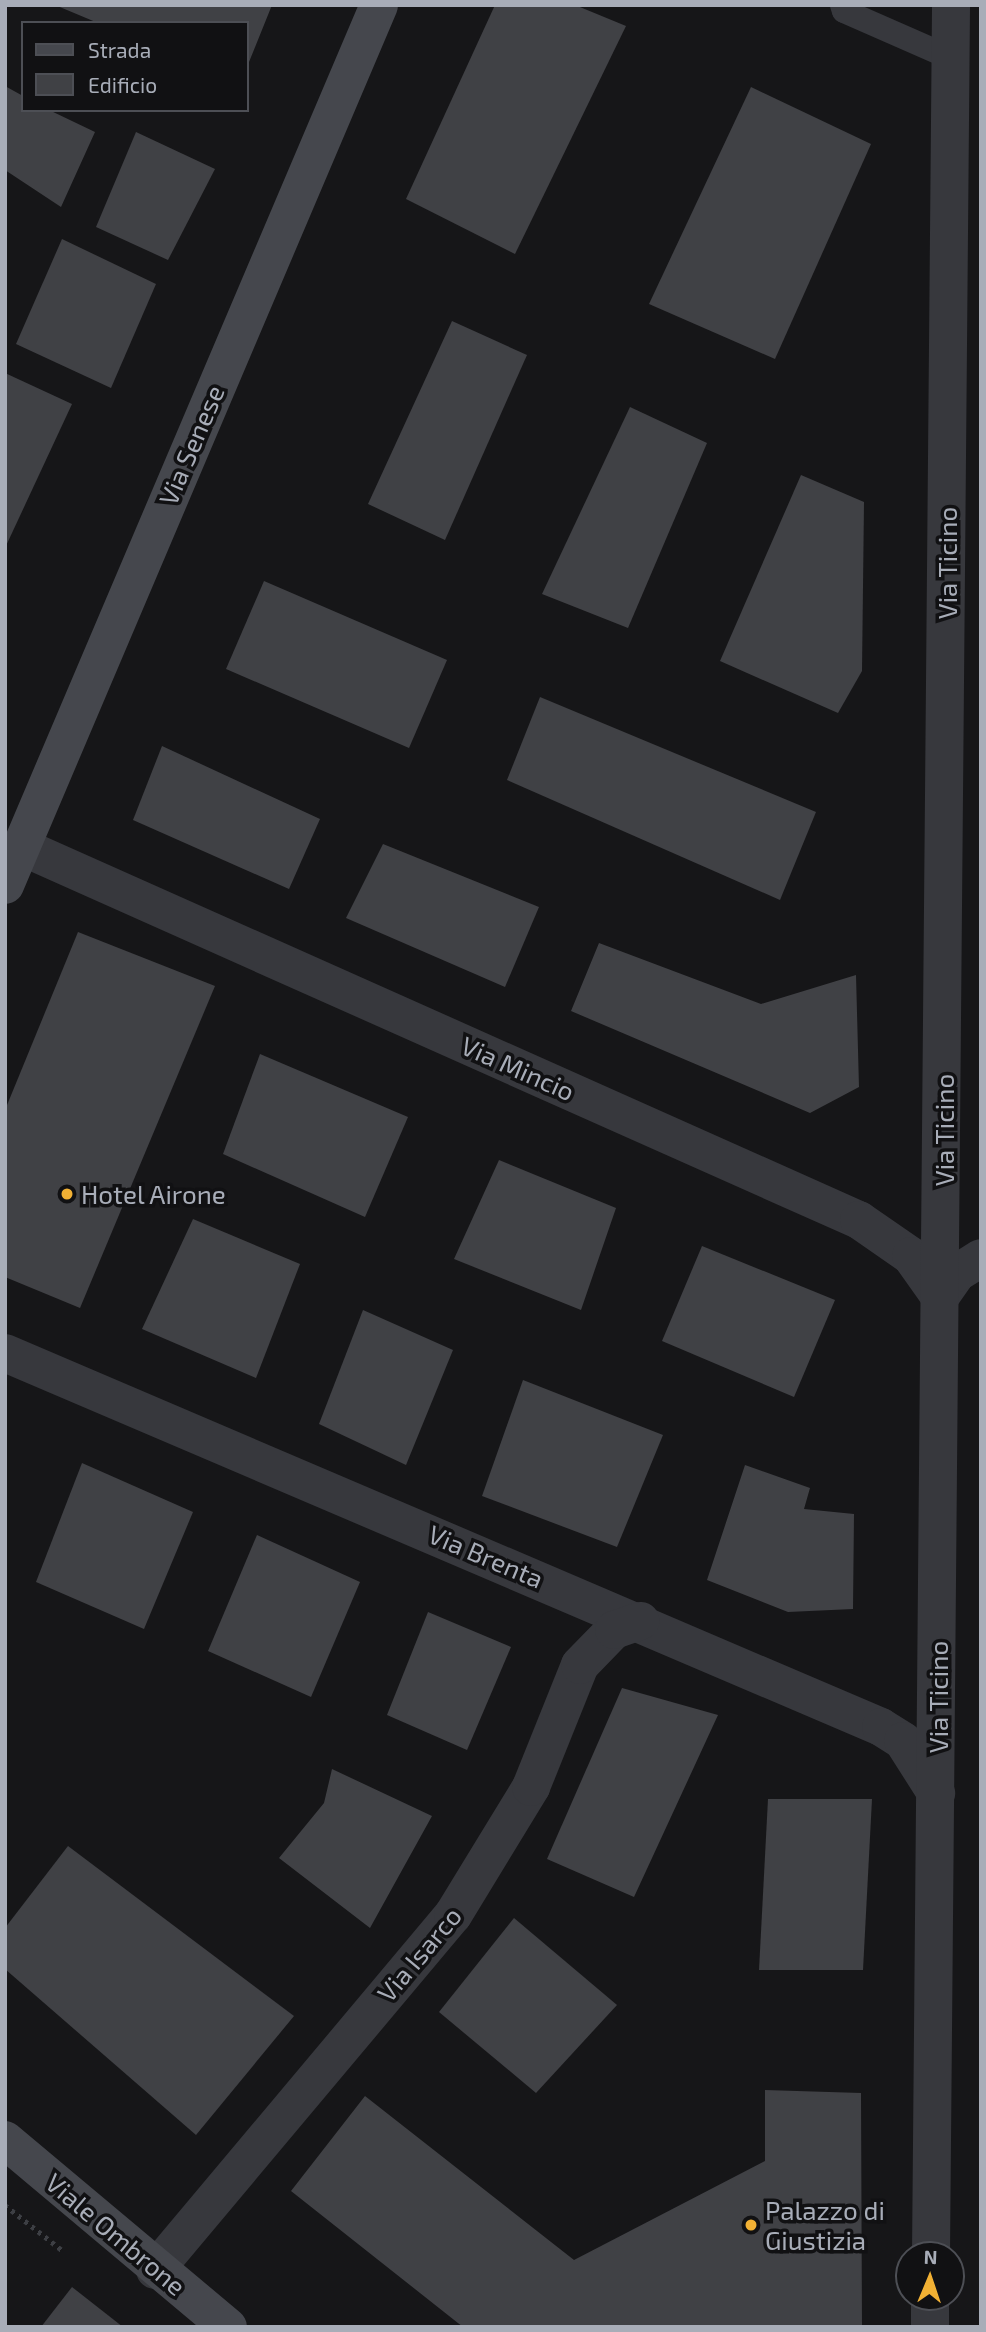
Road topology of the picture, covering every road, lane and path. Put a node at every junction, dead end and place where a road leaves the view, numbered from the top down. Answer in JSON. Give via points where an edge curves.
{"nodes":[{"id":1,"x":379,"y":5,"type":"edge"},
{"id":2,"x":842,"y":5,"type":"edge"},
{"id":3,"x":951,"y":5,"type":"edge"},
{"id":4,"x":951,"y":58,"type":"junction"},
{"id":5,"x":20,"y":846,"type":"junction"},
{"id":6,"x":5,"y":886,"type":"edge"},
{"id":7,"x":981,"y":1258,"type":"edge"},
{"id":8,"x":940,"y":1297,"type":"junction"},
{"id":9,"x":5,"y":1353,"type":"edge"},
{"id":10,"x":640,"y":1621,"type":"junction"},
{"id":11,"x":937,"y":1796,"type":"junction"},
{"id":12,"x":5,"y":2140,"type":"edge"},
{"id":13,"x":931,"y":2241,"type":"edge"},
{"id":14,"x":155,"y":2270,"type":"junction"},
{"id":15,"x":228,"y":2327,"type":"edge"}],
"edges":[{"from":1,"to":5,"type":"main road","name":"Via Senese"},
{"from":2,"to":4,"type":"lane","via":[[844,11]]},
{"from":3,"to":4,"type":"street","name":"Via Ticino"},
{"from":4,"to":8,"type":"street","name":"Via Ticino"},
{"from":5,"to":6,"type":"main road","name":"Via Senese"},
{"from":5,"to":8,"type":"street","name":"Via Mincio","via":[[859,1220],[911,1255]]},
{"from":7,"to":8,"type":"street","via":[[957,1273]]},
{"from":8,"to":11,"type":"street","name":"Via Ticino"},
{"from":9,"to":10,"type":"street","name":"Via Brenta"},
{"from":10,"to":11,"type":"street","name":"Via Brenta","via":[[881,1727],[904,1741]]},
{"from":10,"to":14,"type":"street","name":"Via Isarco","via":[[606,1636],[580,1665],[531,1787],[453,1915]]},
{"from":11,"to":13,"type":"street","name":"Via Ticino"},
{"from":12,"to":14,"type":"main road","name":"Viale Ombrone"},
{"from":14,"to":15,"type":"main road","name":"Viale Ombrone"}]}
